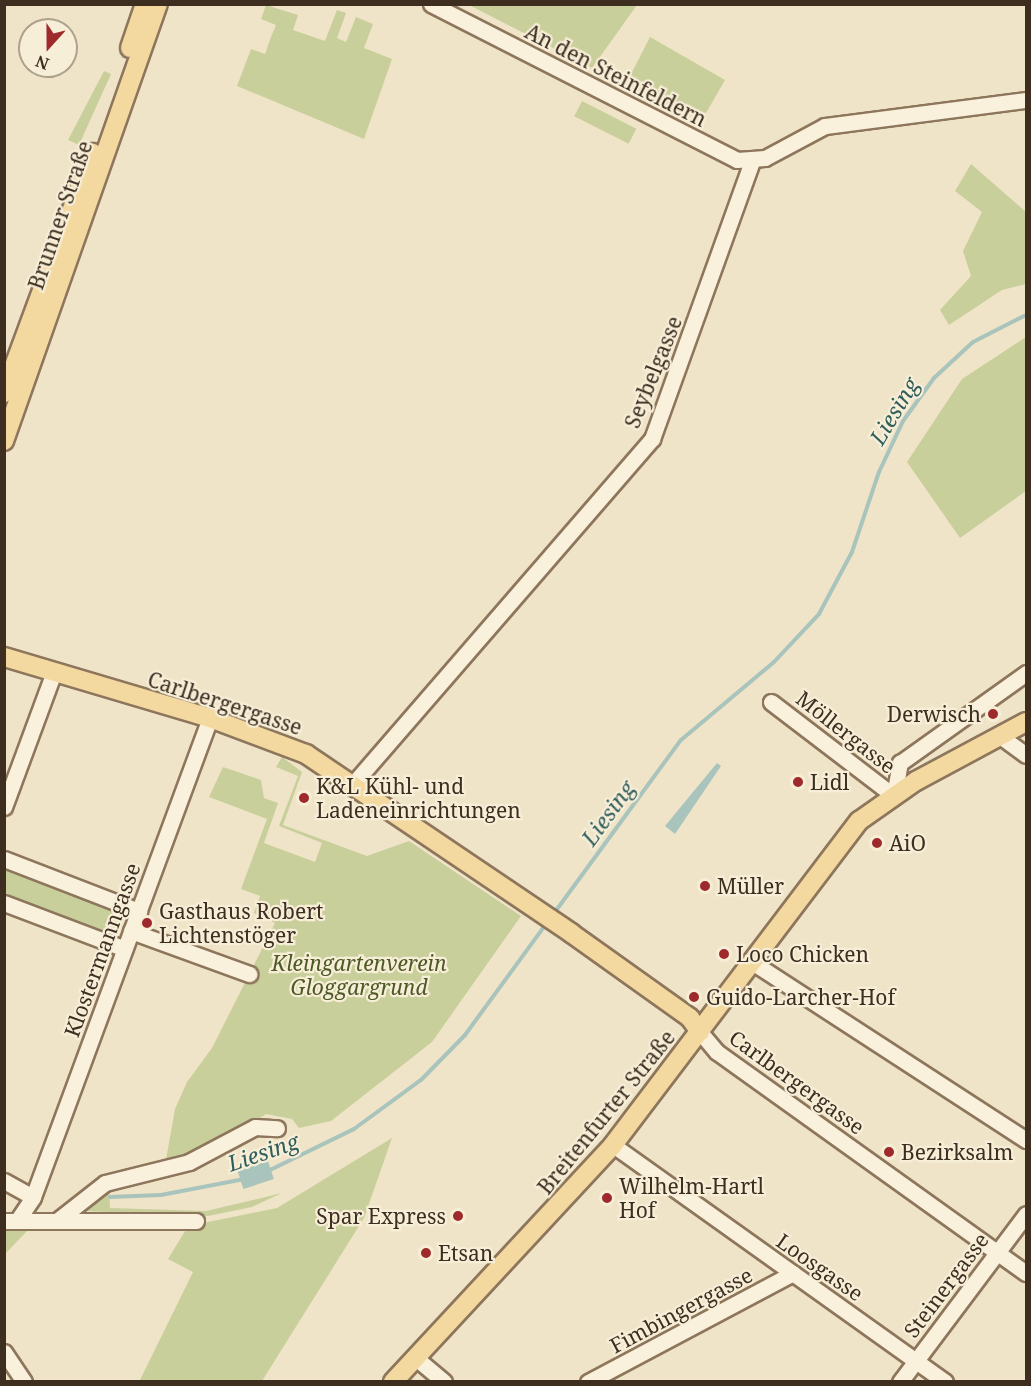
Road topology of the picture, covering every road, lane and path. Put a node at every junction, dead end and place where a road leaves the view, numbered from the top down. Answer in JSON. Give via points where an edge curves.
{"nodes":[{"id":1,"x":145,"y":4,"type":"edge"},
{"id":2,"x":158,"y":4,"type":"edge"},
{"id":3,"x":431,"y":4,"type":"edge"},
{"id":4,"x":1026,"y":100,"type":"edge"},
{"id":5,"x":752,"y":161,"type":"junction"},
{"id":6,"x":4,"y":393,"type":"edge"},
{"id":7,"x":4,"y":441,"type":"edge"},
{"id":8,"x":4,"y":657,"type":"edge"},
{"id":9,"x":54,"y":672,"type":"junction"},
{"id":10,"x":1026,"y":673,"type":"edge"},
{"id":11,"x":771,"y":702,"type":"dead end"},
{"id":12,"x":210,"y":718,"type":"junction"},
{"id":13,"x":1026,"y":722,"type":"edge"},
{"id":14,"x":1000,"y":735,"type":"junction"},
{"id":15,"x":1026,"y":755,"type":"edge"},
{"id":16,"x":353,"y":784,"type":"junction"},
{"id":17,"x":894,"y":796,"type":"junction"},
{"id":18,"x":4,"y":807,"type":"edge"},
{"id":19,"x":4,"y":859,"type":"edge"},
{"id":20,"x":4,"y":903,"type":"edge"},
{"id":21,"x":139,"y":911,"type":"junction"},
{"id":22,"x":130,"y":930,"type":"junction"},
{"id":23,"x":125,"y":949,"type":"junction"},
{"id":24,"x":753,"y":962,"type":"junction"},
{"id":25,"x":249,"y":974,"type":"dead end"},
{"id":26,"x":700,"y":1032,"type":"junction"},
{"id":27,"x":277,"y":1128,"type":"dead end"},
{"id":28,"x":1026,"y":1140,"type":"edge"},
{"id":29,"x":612,"y":1145,"type":"junction"},
{"id":30,"x":4,"y":1181,"type":"edge"},
{"id":31,"x":33,"y":1197,"type":"junction"},
{"id":32,"x":1024,"y":1218,"type":"edge"},
{"id":33,"x":12,"y":1220,"type":"edge"},
{"id":34,"x":58,"y":1220,"type":"junction"},
{"id":35,"x":195,"y":1221,"type":"dead end"},
{"id":36,"x":1000,"y":1258,"type":"junction"},
{"id":37,"x":793,"y":1273,"type":"junction"},
{"id":38,"x":1026,"y":1273,"type":"edge"},
{"id":39,"x":1026,"y":1281,"type":"edge"},
{"id":40,"x":4,"y":1352,"type":"edge"},
{"id":41,"x":417,"y":1359,"type":"junction"},
{"id":42,"x":915,"y":1360,"type":"junction"},
{"id":43,"x":24,"y":1382,"type":"edge"},
{"id":44,"x":393,"y":1382,"type":"edge"},
{"id":45,"x":444,"y":1382,"type":"edge"},
{"id":46,"x":588,"y":1382,"type":"edge"},
{"id":47,"x":900,"y":1382,"type":"edge"},
{"id":48,"x":945,"y":1382,"type":"edge"}],
"edges":[{"from":1,"to":6,"type":"main road","name":"Brunner Straße"},
{"from":2,"to":7,"type":"main road","name":"Brunner Straße"},
{"from":3,"to":5,"type":"street","name":"An den Steinfeldern","via":[[737,160]]},
{"from":4,"to":5,"type":"street","via":[[825,126]]},
{"from":5,"to":16,"type":"street","name":"Seybelgasse","via":[[652,439]]},
{"from":8,"to":9,"type":"main road","name":"Carlbergergasse"},
{"from":9,"to":12,"type":"main road","name":"Carlbergergasse"},
{"from":9,"to":18,"type":"street"},
{"from":10,"to":17,"type":"street","via":[[900,763]]},
{"from":11,"to":17,"type":"street","name":"Möllergasse"},
{"from":12,"to":16,"type":"main road","name":"Carlbergergasse","via":[[306,754]]},
{"from":12,"to":21,"type":"street","name":"Klostermanngasse"},
{"from":13,"to":14,"type":"main road","name":"Breitenfurter Straße"},
{"from":14,"to":15,"type":"street"},
{"from":14,"to":17,"type":"main road","name":"Breitenfurter Straße"},
{"from":16,"to":26,"type":"main road","name":"Carlbergergasse","via":[[569,931],[690,1018]]},
{"from":17,"to":24,"type":"main road","name":"Breitenfurter Straße","via":[[866,820],[851,844],[836,855]]},
{"from":19,"to":21,"type":"street"},
{"from":20,"to":23,"type":"street"},
{"from":21,"to":22,"type":"street","name":"Klostermanngasse"},
{"from":22,"to":23,"type":"street","name":"Klostermanngasse"},
{"from":22,"to":25,"type":"street"},
{"from":23,"to":31,"type":"street","name":"Klostermanngasse"},
{"from":24,"to":26,"type":"main road","name":"Breitenfurter Straße"},
{"from":24,"to":28,"type":"street"},
{"from":26,"to":29,"type":"main road","name":"Breitenfurter Straße"},
{"from":26,"to":36,"type":"street","name":"Carlbergergasse","via":[[710,1047]]},
{"from":27,"to":34,"type":"street","via":[[255,1127],[189,1161],[105,1183]]},
{"from":29,"to":37,"type":"street","name":"Loosgasse"},
{"from":29,"to":41,"type":"main road","name":"Breitenfurter Straße"},
{"from":30,"to":31,"type":"street"},
{"from":31,"to":33,"type":"street","name":"Klostermanngasse"},
{"from":32,"to":36,"type":"street","name":"Steinergasse"},
{"from":33,"to":34,"type":"street"},
{"from":34,"to":35,"type":"street"},
{"from":36,"to":38,"type":"street","name":"Carlbergergasse"},
{"from":36,"to":39,"type":"street","name":"Carlbergergasse"},
{"from":36,"to":42,"type":"street","name":"Steinergasse"},
{"from":37,"to":42,"type":"street","name":"Loosgasse"},
{"from":37,"to":46,"type":"street","name":"Fimbingergasse"},
{"from":40,"to":43,"type":"street"},
{"from":41,"to":44,"type":"main road","name":"Breitenfurter Straße"},
{"from":41,"to":45,"type":"street"},
{"from":42,"to":47,"type":"street","name":"Steinergasse"},
{"from":42,"to":48,"type":"street","name":"Loosgasse"}]}
